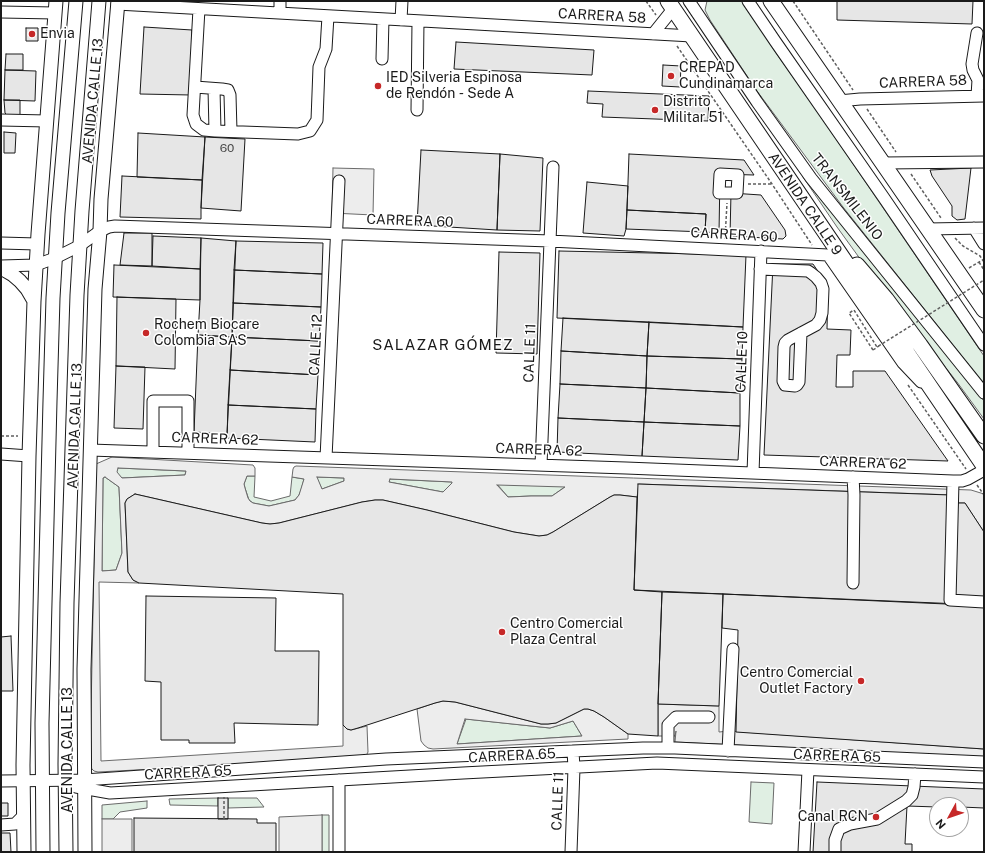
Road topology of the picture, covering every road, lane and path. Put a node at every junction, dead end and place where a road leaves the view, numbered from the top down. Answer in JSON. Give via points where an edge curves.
{"nodes":[{"id":1,"x":76,"y":1,"type":"edge"},
{"id":2,"x":99,"y":1,"type":"edge"},
{"id":3,"x":280,"y":1,"type":"edge"},
{"id":4,"x":402,"y":1,"type":"edge"},
{"id":5,"x":646,"y":1,"type":"edge"},
{"id":6,"x":689,"y":1,"type":"edge"},
{"id":7,"x":748,"y":1,"type":"edge"},
{"id":8,"x":771,"y":1,"type":"edge"},
{"id":9,"x":117,"y":3,"type":"edge"},
{"id":10,"x":56,"y":5,"type":"edge"},
{"id":11,"x":670,"y":5,"type":"edge"},
{"id":12,"x":697,"y":6,"type":"edge"},
{"id":13,"x":199,"y":9,"type":"junction"},
{"id":14,"x":1,"y":12,"type":"edge"},
{"id":15,"x":280,"y":13,"type":"junction"},
{"id":16,"x":328,"y":16,"type":"junction"},
{"id":17,"x":656,"y":16,"type":"dead end"},
{"id":18,"x":75,"y":18,"type":"junction"},
{"id":19,"x":382,"y":19,"type":"junction"},
{"id":20,"x":401,"y":20,"type":"junction"},
{"id":21,"x":418,"y":21,"type":"junction"},
{"id":22,"x":97,"y":29,"type":"junction"},
{"id":23,"x":977,"y":33,"type":"dead end"},
{"id":24,"x":653,"y":34,"type":"junction"},
{"id":25,"x":692,"y":36,"type":"junction"},
{"id":26,"x":676,"y":45,"type":"dead end"},
{"id":27,"x":382,"y":59,"type":"dead end"},
{"id":28,"x":194,"y":87,"type":"junction"},
{"id":29,"x":214,"y":88,"type":"junction"},
{"id":30,"x":981,"y":96,"type":"edge"},
{"id":31,"x":839,"y":100,"type":"junction"},
{"id":32,"x":417,"y":110,"type":"dead end"},
{"id":33,"x":1,"y":120,"type":"edge"},
{"id":34,"x":47,"y":121,"type":"junction"},
{"id":35,"x":215,"y":131,"type":"junction"},
{"id":36,"x":231,"y":131,"type":"junction"},
{"id":37,"x":984,"y":162,"type":"edge"},
{"id":38,"x":883,"y":163,"type":"junction"},
{"id":39,"x":553,"y":167,"type":"dead end"},
{"id":40,"x":339,"y":181,"type":"dead end"},
{"id":41,"x":738,"y":184,"type":"junction"},
{"id":42,"x":772,"y":184,"type":"junction"},
{"id":43,"x":728,"y":193,"type":"junction"},
{"id":44,"x":804,"y":201,"type":"junction"},
{"id":45,"x":979,"y":228,"type":"edge"},
{"id":46,"x":928,"y":229,"type":"junction"},
{"id":47,"x":100,"y":231,"type":"junction"},
{"id":48,"x":336,"y":234,"type":"junction"},
{"id":49,"x":956,"y":239,"type":"dead end"},
{"id":50,"x":550,"y":241,"type":"junction"},
{"id":51,"x":1,"y":243,"type":"edge"},
{"id":52,"x":37,"y":244,"type":"junction"},
{"id":53,"x":812,"y":244,"type":"dead end"},
{"id":54,"x":984,"y":244,"type":"edge"},
{"id":55,"x":79,"y":246,"type":"junction"},
{"id":56,"x":724,"y":250,"type":"junction"},
{"id":57,"x":761,"y":251,"type":"junction"},
{"id":58,"x":828,"y":255,"type":"junction"},
{"id":59,"x":55,"y":258,"type":"junction"},
{"id":60,"x":984,"y":260,"type":"edge"},
{"id":61,"x":979,"y":262,"type":"junction"},
{"id":62,"x":36,"y":265,"type":"junction"},
{"id":63,"x":1,"y":267,"type":"edge"},
{"id":64,"x":760,"y":269,"type":"junction"},
{"id":65,"x":984,"y":270,"type":"edge"},
{"id":66,"x":959,"y":274,"type":"junction"},
{"id":67,"x":984,"y":280,"type":"edge"},
{"id":68,"x":34,"y":301,"type":"junction"},
{"id":69,"x":984,"y":310,"type":"edge"},
{"id":70,"x":801,"y":333,"type":"dead end"},
{"id":71,"x":984,"y":345,"type":"edge"},
{"id":72,"x":873,"y":350,"type":"dead end"},
{"id":73,"x":984,"y":393,"type":"edge"},
{"id":74,"x":50,"y":401,"type":"junction"},
{"id":75,"x":74,"y":406,"type":"junction"},
{"id":76,"x":943,"y":406,"type":"junction"},
{"id":77,"x":26,"y":433,"type":"junction"},
{"id":78,"x":1,"y":436,"type":"edge"},
{"id":79,"x":984,"y":436,"type":"edge"},
{"id":80,"x":90,"y":444,"type":"junction"},
{"id":81,"x":153,"y":452,"type":"junction"},
{"id":82,"x":188,"y":453,"type":"junction"},
{"id":83,"x":1,"y":454,"type":"edge"},
{"id":84,"x":29,"y":456,"type":"junction"},
{"id":85,"x":326,"y":458,"type":"junction"},
{"id":86,"x":541,"y":465,"type":"junction"},
{"id":87,"x":984,"y":466,"type":"edge"},
{"id":88,"x":984,"y":470,"type":"edge"},
{"id":89,"x":753,"y":473,"type":"junction"},
{"id":90,"x":853,"y":477,"type":"junction"},
{"id":91,"x":952,"y":481,"type":"junction"},
{"id":92,"x":853,"y":583,"type":"dead end"},
{"id":93,"x":984,"y":602,"type":"edge"},
{"id":94,"x":733,"y":649,"type":"dead end"},
{"id":95,"x":709,"y":717,"type":"dead end"},
{"id":96,"x":648,"y":748,"type":"junction"},
{"id":97,"x":668,"y":748,"type":"junction"},
{"id":98,"x":573,"y":751,"type":"junction"},
{"id":99,"x":728,"y":751,"type":"junction"},
{"id":100,"x":984,"y":762,"type":"edge"},
{"id":101,"x":657,"y":764,"type":"junction"},
{"id":102,"x":574,"y":768,"type":"junction"},
{"id":103,"x":808,"y":770,"type":"junction"},
{"id":104,"x":915,"y":774,"type":"junction"},
{"id":105,"x":984,"y":777,"type":"edge"},
{"id":106,"x":23,"y":780,"type":"junction"},
{"id":107,"x":339,"y":780,"type":"junction"},
{"id":108,"x":42,"y":781,"type":"junction"},
{"id":109,"x":66,"y":782,"type":"junction"},
{"id":110,"x":2,"y":783,"type":"edge"},
{"id":111,"x":84,"y":784,"type":"junction"},
{"id":112,"x":224,"y":792,"type":"dead end"},
{"id":113,"x":224,"y":819,"type":"dead end"},
{"id":114,"x":20,"y":820,"type":"junction"},
{"id":115,"x":1,"y":824,"type":"edge"},
{"id":116,"x":24,"y":852,"type":"edge"},
{"id":117,"x":43,"y":852,"type":"edge"},
{"id":118,"x":66,"y":852,"type":"edge"},
{"id":119,"x":85,"y":852,"type":"edge"},
{"id":120,"x":339,"y":852,"type":"edge"},
{"id":121,"x":571,"y":852,"type":"edge"},
{"id":122,"x":804,"y":852,"type":"edge"},
{"id":123,"x":835,"y":852,"type":"edge"}],
"edges":[{"from":1,"to":18,"type":"main road","name":"AVENIDA CALLE 13"},
{"from":2,"to":22,"type":"main road","name":"AVENIDA CALLE 13"},
{"from":3,"to":15,"type":"street"},
{"from":4,"to":20,"type":"street"},
{"from":5,"to":17,"type":"path"},
{"from":6,"to":12,"type":"street","name":"TRANSMILENIO"},
{"from":7,"to":71,"type":"street","name":"TRANSMILENIO"},
{"from":8,"to":31,"type":"highway"},
{"from":9,"to":13,"type":"street","name":"CARRERA 58"},
{"from":9,"to":22,"type":"main road"},
{"from":9,"to":47,"type":"main road","name":"AVENIDA CALLE 13"},
{"from":10,"to":14,"type":"street"},
{"from":10,"to":18,"type":"main road"},
{"from":10,"to":34,"type":"main road"},
{"from":11,"to":24,"type":"street","name":"CARRERA 58"},
{"from":11,"to":25,"type":"highway","name":"AVENIDA CALLE 9"},
{"from":12,"to":73,"type":"street","name":"TRANSMILENIO","via":[[756,102],[811,178]]},
{"from":13,"to":15,"type":"street","name":"CARRERA 58"},
{"from":13,"to":28,"type":"street"},
{"from":15,"to":16,"type":"street","name":"CARRERA 58"},
{"from":16,"to":19,"type":"street","name":"CARRERA 58"},
{"from":16,"to":36,"type":"street","via":[[326,48],[319,67],[317,120],[310,130],[298,134]]},
{"from":18,"to":59,"type":"main road","name":"AVENIDA CALLE 13"},
{"from":19,"to":20,"type":"street","name":"CARRERA 58"},
{"from":19,"to":27,"type":"street"},
{"from":20,"to":21,"type":"street","name":"CARRERA 58"},
{"from":21,"to":24,"type":"street","name":"CARRERA 58"},
{"from":21,"to":32,"type":"street"},
{"from":22,"to":55,"type":"main road","name":"AVENIDA CALLE 13"},
{"from":23,"to":30,"type":"street","via":[[972,64]]},
{"from":24,"to":25,"type":"street","name":"CARRERA 58"},
{"from":25,"to":44,"type":"highway","name":"AVENIDA CALLE 9"},
{"from":26,"to":42,"type":"path"},
{"from":28,"to":29,"type":"street"},
{"from":28,"to":35,"type":"street","via":[[193,115],[196,124],[204,130]]},
{"from":29,"to":35,"type":"street"},
{"from":29,"to":36,"type":"street","via":[[228,90],[230,95]]},
{"from":30,"to":31,"type":"street","name":"CARRERA 58"},
{"from":31,"to":38,"type":"highway"},
{"from":33,"to":34,"type":"street"},
{"from":34,"to":52,"type":"main road"},
{"from":35,"to":36,"type":"street"},
{"from":37,"to":38,"type":"street"},
{"from":38,"to":46,"type":"highway"},
{"from":39,"to":50,"type":"street","name":"CALLE 11"},
{"from":40,"to":48,"type":"street","name":"CALLE 12"},
{"from":41,"to":42,"type":"path"},
{"from":41,"to":43,"type":"street","via":[[737,193]]},
{"from":41,"to":43,"type":"street","via":[[738,175],[720,174],[719,193]]},
{"from":42,"to":53,"type":"path"},
{"from":43,"to":56,"type":"path"},
{"from":44,"to":58,"type":"highway"},
{"from":44,"to":76,"type":"highway","name":"AVENIDA CALLE 9"},
{"from":44,"to":79,"type":"highway","via":[[886,300]]},
{"from":45,"to":46,"type":"street"},
{"from":45,"to":54,"type":"street"},
{"from":46,"to":66,"type":"highway"},
{"from":47,"to":48,"type":"street","name":"CARRERA 60","via":[[115,226]]},
{"from":47,"to":55,"type":"street","name":"CARRERA 60"},
{"from":47,"to":80,"type":"main road","name":"AVENIDA CALLE 13","via":[[95,289]]},
{"from":48,"to":50,"type":"street","name":"CARRERA 60"},
{"from":48,"to":85,"type":"street","name":"CALLE 12"},
{"from":49,"to":60,"type":"path"},
{"from":50,"to":56,"type":"street","name":"CARRERA 60"},
{"from":50,"to":86,"type":"street","name":"CALLE 11"},
{"from":51,"to":52,"type":"street"},
{"from":52,"to":62,"type":"main road"},
{"from":55,"to":59,"type":"street","name":"CARRERA 60"},
{"from":55,"to":75,"type":"main road","name":"AVENIDA CALLE 13"},
{"from":56,"to":57,"type":"street","name":"CARRERA 60"},
{"from":57,"to":58,"type":"street","name":"CARRERA 60"},
{"from":57,"to":64,"type":"street","name":"CALLE 10"},
{"from":58,"to":76,"type":"street","name":"AVENIDA CALLE 9","via":[[903,363]]},
{"from":59,"to":62,"type":"street","name":"CARRERA 60"},
{"from":59,"to":74,"type":"main road","name":"AVENIDA CALLE 13"},
{"from":60,"to":61,"type":"path"},
{"from":61,"to":65,"type":"path"},
{"from":61,"to":66,"type":"path"},
{"from":62,"to":63,"type":"street","name":"CARRERA 60"},
{"from":62,"to":68,"type":"main road"},
{"from":63,"to":68,"type":"main road","via":[[27,288]]},
{"from":64,"to":70,"type":"street","via":[[808,271],[821,283],[824,290],[822,316],[818,322]]},
{"from":64,"to":89,"type":"street","name":"CALLE 10"},
{"from":66,"to":69,"type":"highway"},
{"from":67,"to":72,"type":"path","bridge":true,"via":[[877,347],[854,310],[849,313]]},
{"from":68,"to":77,"type":"main road"},
{"from":74,"to":77,"type":"main road"},
{"from":74,"to":108,"type":"main road","name":"AVENIDA CALLE 13"},
{"from":75,"to":80,"type":"main road"},
{"from":75,"to":109,"type":"main road","name":"AVENIDA CALLE 13","via":[[67,603]]},
{"from":76,"to":87,"type":"highway","name":"AVENIDA CALLE 9"},
{"from":77,"to":78,"type":"path"},
{"from":77,"to":84,"type":"main road"},
{"from":80,"to":81,"type":"street","name":"CARRERA 62"},
{"from":80,"to":111,"type":"main road","name":"AVENIDA CALLE 13","via":[[84,669]]},
{"from":81,"to":82,"type":"street","name":"CARRERA 62"},
{"from":81,"to":82,"type":"street","via":[[153,401],[188,401]]},
{"from":82,"to":85,"type":"street","name":"CARRERA 62"},
{"from":83,"to":84,"type":"street"},
{"from":84,"to":106,"type":"main road"},
{"from":85,"to":86,"type":"street","name":"CARRERA 62"},
{"from":86,"to":89,"type":"street","name":"CARRERA 62"},
{"from":88,"to":91,"type":"street","name":"CARRERA 62","via":[[968,479]]},
{"from":89,"to":90,"type":"street","name":"CARRERA 62"},
{"from":90,"to":91,"type":"street","name":"CARRERA 62"},
{"from":90,"to":92,"type":"street"},
{"from":91,"to":93,"type":"street","via":[[950,600]]},
{"from":94,"to":99,"type":"street"},
{"from":95,"to":97,"type":"street","via":[[676,717],[668,725]]},
{"from":96,"to":97,"type":"street","name":"CARRERA 65"},
{"from":96,"to":98,"type":"street","name":"CARRERA 65"},
{"from":96,"to":101,"type":"street"},
{"from":97,"to":99,"type":"street","name":"CARRERA 65"},
{"from":98,"to":102,"type":"street","name":"CALLE 11"},
{"from":98,"to":111,"type":"street","name":"CARRERA 65","via":[[386,759]]},
{"from":99,"to":100,"type":"street","name":"CARRERA 65"},
{"from":101,"to":102,"type":"street","name":"CARRERA 65"},
{"from":101,"to":103,"type":"street","name":"CARRERA 65"},
{"from":102,"to":107,"type":"street","name":"CARRERA 65"},
{"from":102,"to":121,"type":"street","name":"CALLE 11"},
{"from":103,"to":104,"type":"street","name":"CARRERA 65"},
{"from":103,"to":122,"type":"street"},
{"from":104,"to":105,"type":"street","name":"CARRERA 65"},
{"from":104,"to":123,"type":"street","via":[[912,795],[906,801],[877,819],[850,824],[839,829],[835,840]]},
{"from":106,"to":108,"type":"street","name":"CARRERA 65"},
{"from":106,"to":110,"type":"street","name":"CARRERA 65"},
{"from":106,"to":114,"type":"main road"},
{"from":107,"to":111,"type":"street","name":"CARRERA 65","via":[[110,793]]},
{"from":107,"to":120,"type":"street"},
{"from":108,"to":109,"type":"street","name":"CARRERA 65"},
{"from":108,"to":117,"type":"main road","name":"AVENIDA CALLE 13"},
{"from":109,"to":111,"type":"street","name":"CARRERA 65"},
{"from":109,"to":118,"type":"main road","name":"AVENIDA CALLE 13"},
{"from":111,"to":119,"type":"main road","name":"AVENIDA CALLE 13"},
{"from":112,"to":113,"type":"path"},
{"from":114,"to":115,"type":"street"},
{"from":114,"to":116,"type":"main road"}]}
